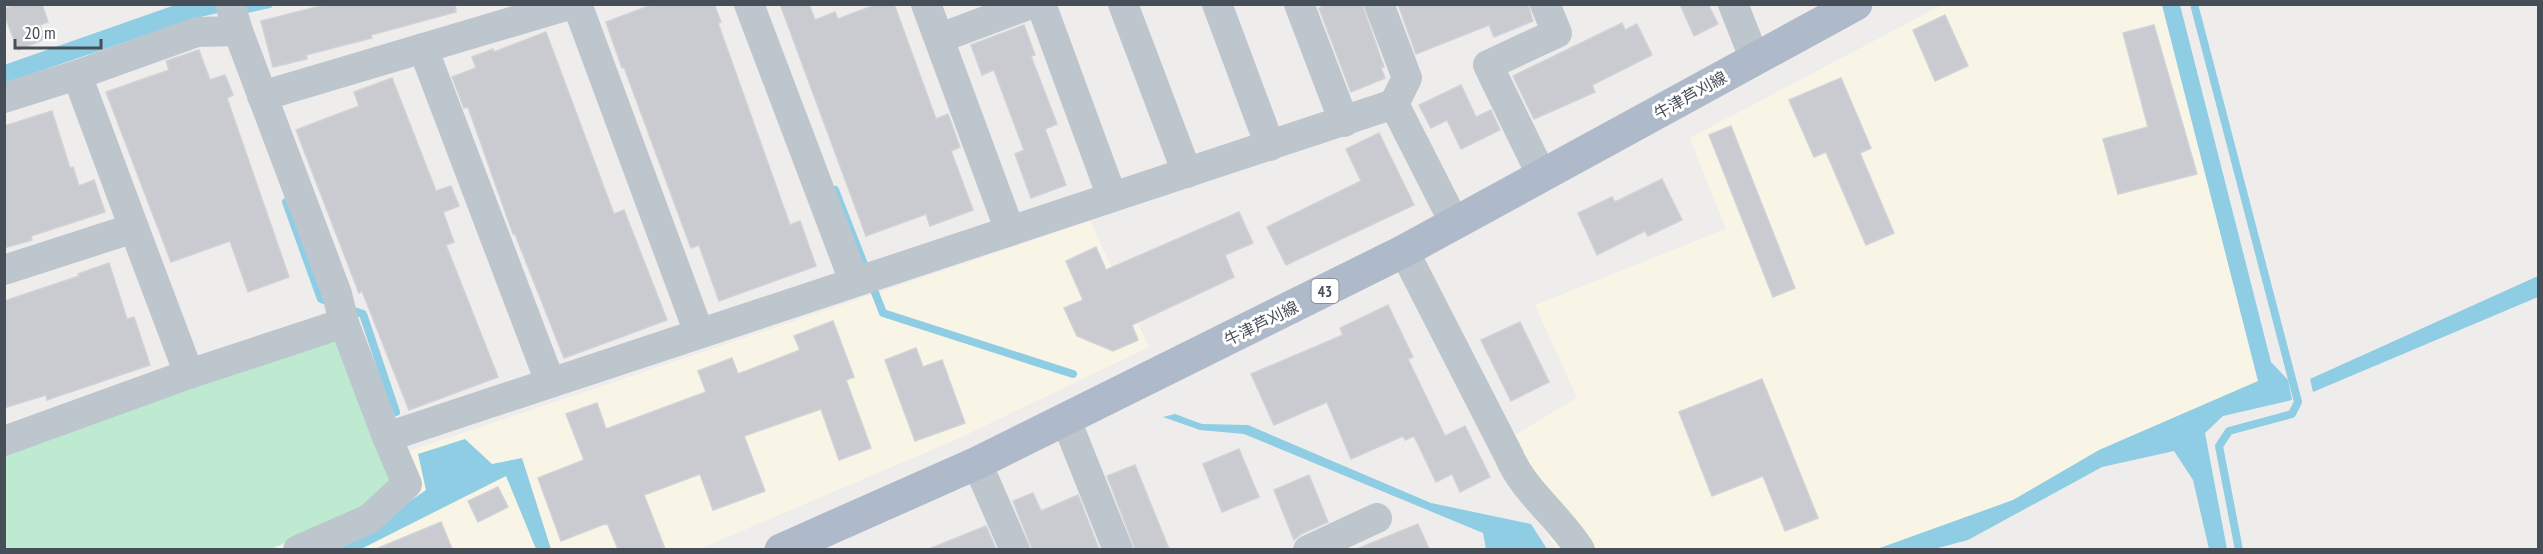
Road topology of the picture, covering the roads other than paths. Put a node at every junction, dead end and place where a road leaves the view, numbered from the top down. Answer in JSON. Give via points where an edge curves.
{"nodes":[{"id":1,"x":574,"y":4,"type":"edge"},
{"id":2,"x":749,"y":4,"type":"edge"},
{"id":3,"x":927,"y":4,"type":"edge"},
{"id":4,"x":1031,"y":4,"type":"edge"},
{"id":5,"x":1041,"y":4,"type":"edge"},
{"id":6,"x":1123,"y":4,"type":"edge"},
{"id":7,"x":1217,"y":4,"type":"edge"},
{"id":8,"x":1299,"y":4,"type":"edge"},
{"id":9,"x":1379,"y":4,"type":"edge"},
{"id":10,"x":1545,"y":4,"type":"edge"},
{"id":11,"x":1733,"y":4,"type":"edge"},
{"id":12,"x":1842,"y":8,"type":"edge"},
{"id":13,"x":230,"y":22,"type":"edge"},
{"id":14,"x":940,"y":38,"type":"junction"},
{"id":15,"x":423,"y":48,"type":"junction"},
{"id":16,"x":1755,"y":60,"type":"junction"},
{"id":17,"x":77,"y":75,"type":"junction"},
{"id":18,"x":262,"y":96,"type":"junction"},
{"id":19,"x":4,"y":98,"type":"edge"},
{"id":20,"x":1394,"y":104,"type":"junction"},
{"id":21,"x":1344,"y":122,"type":"junction"},
{"id":22,"x":1270,"y":146,"type":"junction"},
{"id":23,"x":1186,"y":173,"type":"junction"},
{"id":24,"x":1542,"y":176,"type":"junction"},
{"id":25,"x":1112,"y":197,"type":"junction"},
{"id":26,"x":1455,"y":224,"type":"junction"},
{"id":27,"x":134,"y":228,"type":"junction"},
{"id":28,"x":1010,"y":231,"type":"junction"},
{"id":29,"x":1404,"y":251,"type":"junction"},
{"id":30,"x":4,"y":270,"type":"edge"},
{"id":31,"x":864,"y":278,"type":"junction"},
{"id":32,"x":341,"y":309,"type":"junction"},
{"id":33,"x":699,"y":333,"type":"junction"},
{"id":34,"x":189,"y":374,"type":"junction"},
{"id":35,"x":550,"y":382,"type":"junction"},
{"id":36,"x":1066,"y":420,"type":"junction"},
{"id":37,"x":387,"y":437,"type":"junction"},
{"id":38,"x":4,"y":441,"type":"edge"},
{"id":39,"x":976,"y":463,"type":"junction"},
{"id":40,"x":1377,"y":518,"type":"dead end"},
{"id":41,"x":298,"y":549,"type":"edge"},
{"id":42,"x":780,"y":549,"type":"edge"},
{"id":43,"x":1015,"y":549,"type":"edge"},
{"id":44,"x":1118,"y":549,"type":"edge"},
{"id":45,"x":1308,"y":549,"type":"edge"},
{"id":46,"x":1580,"y":549,"type":"edge"}],
"edges":[{"from":1,"to":15,"type":"street"},
{"from":1,"to":33,"type":"street"},
{"from":2,"to":31,"type":"street"},
{"from":3,"to":14,"type":"street"},
{"from":4,"to":14,"type":"street"},
{"from":5,"to":25,"type":"street"},
{"from":6,"to":23,"type":"street"},
{"from":7,"to":22,"type":"street"},
{"from":8,"to":21,"type":"street"},
{"from":9,"to":20,"type":"street","via":[[1407,78]]},
{"from":10,"to":24,"type":"street","via":[[1557,33],[1488,66]]},
{"from":11,"to":16,"type":"street"},
{"from":12,"to":16,"type":"main road","name":"牛津芦刈線","number":"43"},
{"from":13,"to":17,"type":"street"},
{"from":13,"to":18,"type":"street"},
{"from":14,"to":28,"type":"street"},
{"from":15,"to":18,"type":"street"},
{"from":15,"to":35,"type":"street"},
{"from":16,"to":24,"type":"main road","name":"牛津芦刈線","number":"43"},
{"from":17,"to":19,"type":"street"},
{"from":17,"to":27,"type":"street"},
{"from":18,"to":32,"type":"street"},
{"from":20,"to":21,"type":"street"},
{"from":20,"to":26,"type":"street"},
{"from":21,"to":22,"type":"street"},
{"from":22,"to":23,"type":"street"},
{"from":23,"to":25,"type":"street"},
{"from":24,"to":26,"type":"main road","name":"牛津芦刈線","number":"43"},
{"from":25,"to":28,"type":"street"},
{"from":26,"to":29,"type":"main road","name":"牛津芦刈線","number":"43"},
{"from":27,"to":30,"type":"street"},
{"from":27,"to":34,"type":"street"},
{"from":28,"to":31,"type":"street"},
{"from":29,"to":36,"type":"main road","name":"牛津芦刈線","number":"43"},
{"from":29,"to":46,"type":"street","via":[[1517,475]]},
{"from":31,"to":33,"type":"street"},
{"from":32,"to":34,"type":"street"},
{"from":32,"to":37,"type":"street"},
{"from":33,"to":35,"type":"street"},
{"from":34,"to":38,"type":"street"},
{"from":35,"to":37,"type":"street"},
{"from":36,"to":39,"type":"main road","name":"牛津芦刈線","number":"43"},
{"from":36,"to":44,"type":"street"},
{"from":37,"to":41,"type":"street","via":[[407,484],[369,519]]},
{"from":39,"to":42,"type":"main road","name":"牛津芦刈線","number":"43"},
{"from":39,"to":43,"type":"street"},
{"from":40,"to":45,"type":"street"}]}
